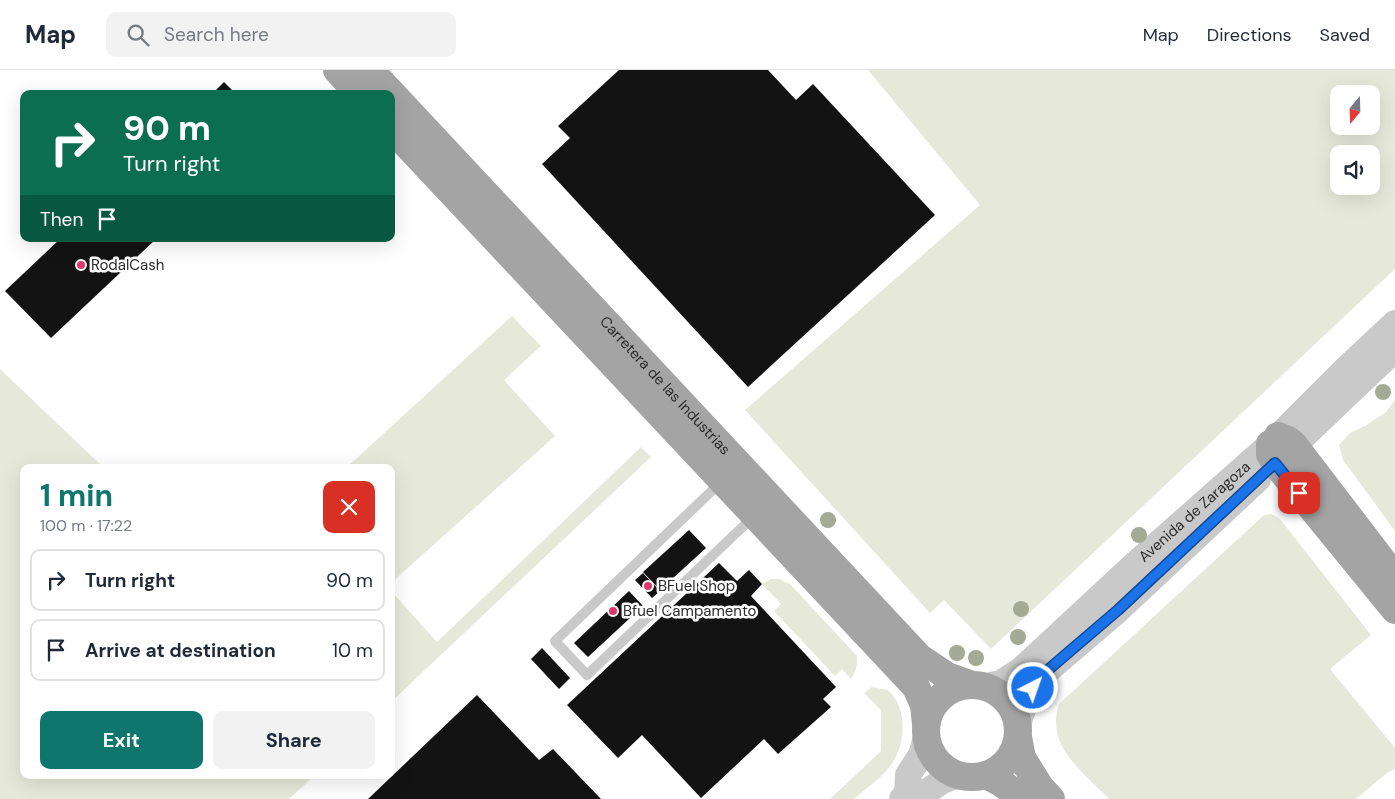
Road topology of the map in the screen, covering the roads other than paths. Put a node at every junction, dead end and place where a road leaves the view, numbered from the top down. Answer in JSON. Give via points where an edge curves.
{"nodes":[{"id":1,"x":337,"y":70,"type":"edge"},
{"id":2,"x":370,"y":70,"type":"edge"},
{"id":3,"x":355,"y":90,"type":"edge"},
{"id":4,"x":389,"y":90,"type":"edge"},
{"id":5,"x":395,"y":97,"type":"edge"},
{"id":6,"x":395,"y":132,"type":"edge"},
{"id":7,"x":1395,"y":323,"type":"edge"},
{"id":8,"x":1395,"y":349,"type":"edge"},
{"id":9,"x":1279,"y":447,"type":"junction"},
{"id":10,"x":723,"y":481,"type":"junction"},
{"id":11,"x":755,"y":515,"type":"junction"},
{"id":12,"x":1395,"y":576,"type":"edge"},
{"id":13,"x":1395,"y":610,"type":"edge"},
{"id":14,"x":979,"y":686,"type":"junction"},
{"id":15,"x":926,"y":731,"type":"junction"},
{"id":16,"x":1018,"y":731,"type":"junction"},
{"id":17,"x":973,"y":775,"type":"junction"},
{"id":18,"x":904,"y":797,"type":"edge"},
{"id":19,"x":1024,"y":799,"type":"edge"},
{"id":20,"x":1051,"y":799,"type":"edge"}],
"edges":[{"from":1,"to":3,"type":"main road"},
{"from":2,"to":4,"type":"main road","name":"Carretera de las Industrias"},
{"from":5,"to":14,"type":"main road","name":"Carretera de las Industrias","via":[[920,658],[947,676]]},
{"from":6,"to":10,"type":"main road","name":"Carretera de las Industrias"},
{"from":7,"to":9,"type":"street","name":"Avenida de Zaragoza","via":[[1346,368]]},
{"from":8,"to":9,"type":"street","name":"Avenida de Zaragoza"},
{"from":9,"to":12,"type":"main road"},
{"from":9,"to":13,"type":"main road"},
{"from":9,"to":14,"type":"street","name":"Avenida de Zaragoza","via":[[1133,566],[1021,670],[1001,683]]},
{"from":9,"to":16,"type":"street","name":"Avenida de Zaragoza","via":[[1118,610],[1042,675],[1026,701]]},
{"from":10,"to":11,"type":"main road","name":"Carretera de las Industrias"},
{"from":10,"to":11,"type":"lane","via":[[555,641],[587,675]]},
{"from":11,"to":15,"type":"main road","name":"Carretera de las Industrias","via":[[916,687],[924,705]]},
{"from":14,"to":15,"type":"main road","via":[[959,686],[947,692],[930,712]]},
{"from":14,"to":16,"type":"main road","via":[[997,692],[1007,700],[1014,712]]},
{"from":15,"to":17,"type":"main road","via":[[930,750],[937,761],[947,770]]},
{"from":15,"to":18,"type":"street","via":[[921,755],[908,775]]},
{"from":16,"to":17,"type":"main road","via":[[1014,750],[998,770]]},
{"from":16,"to":20,"type":"main road","via":[[1022,758]]},
{"from":17,"to":18,"type":"street","via":[[942,780],[928,791]]},
{"from":17,"to":19,"type":"main road","via":[[1001,782]]}]}
